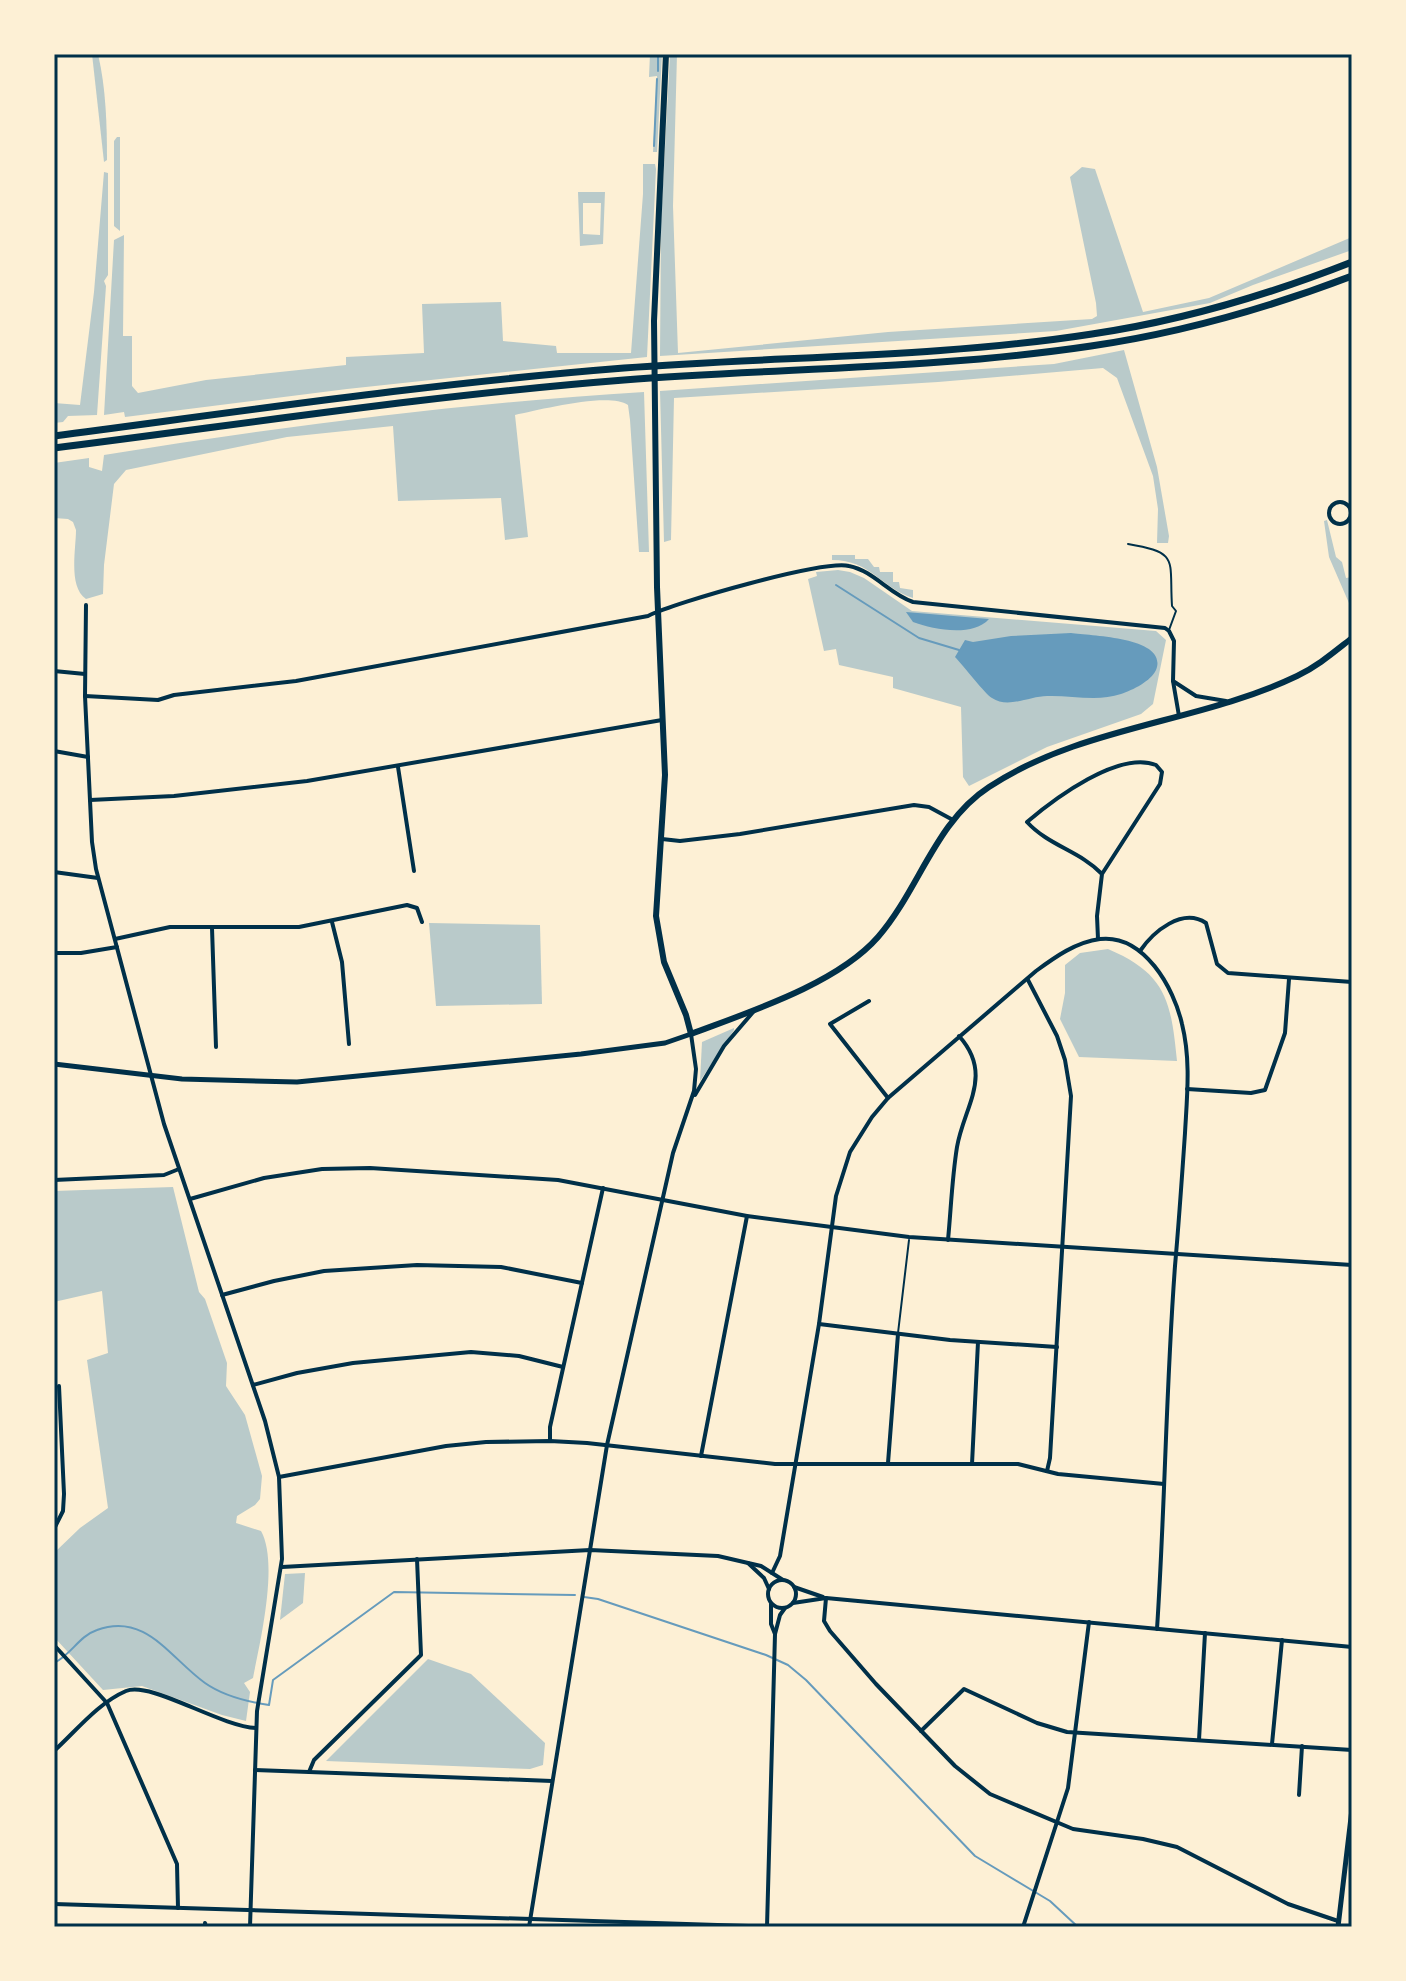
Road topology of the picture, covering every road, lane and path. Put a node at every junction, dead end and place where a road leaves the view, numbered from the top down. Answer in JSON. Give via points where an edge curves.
{"nodes":[{"id":1,"x":666,"y":54,"type":"edge"},
{"id":2,"x":1352,"y":262,"type":"edge"},
{"id":3,"x":1352,"y":276,"type":"edge"},
{"id":4,"x":54,"y":436,"type":"edge"},
{"id":5,"x":54,"y":448,"type":"edge"},
{"id":6,"x":1350,"y":521,"type":"edge"},
{"id":7,"x":1128,"y":544,"type":"dead end"},
{"id":8,"x":86,"y":605,"type":"dead end"},
{"id":9,"x":658,"y":611,"type":"junction"},
{"id":10,"x":1169,"y":631,"type":"junction"},
{"id":11,"x":1351,"y":638,"type":"edge"},
{"id":12,"x":54,"y":671,"type":"edge"},
{"id":13,"x":85,"y":674,"type":"junction"},
{"id":14,"x":1173,"y":681,"type":"junction"},
{"id":15,"x":85,"y":696,"type":"junction"},
{"id":16,"x":1226,"y":701,"type":"junction"},
{"id":17,"x":1179,"y":716,"type":"junction"},
{"id":18,"x":663,"y":720,"type":"junction"},
{"id":19,"x":54,"y":751,"type":"edge"},
{"id":20,"x":88,"y":757,"type":"junction"},
{"id":21,"x":398,"y":767,"type":"junction"},
{"id":22,"x":90,"y":800,"type":"junction"},
{"id":23,"x":953,"y":820,"type":"junction"},
{"id":24,"x":662,"y":839,"type":"junction"},
{"id":25,"x":414,"y":871,"type":"dead end"},
{"id":26,"x":54,"y":872,"type":"edge"},
{"id":27,"x":1102,"y":874,"type":"junction"},
{"id":28,"x":98,"y":878,"type":"junction"},
{"id":29,"x":332,"y":922,"type":"junction"},
{"id":30,"x":422,"y":922,"type":"dead end"},
{"id":31,"x":212,"y":928,"type":"junction"},
{"id":32,"x":115,"y":939,"type":"junction"},
{"id":33,"x":1098,"y":939,"type":"junction"},
{"id":34,"x":117,"y":947,"type":"junction"},
{"id":35,"x":1139,"y":952,"type":"junction"},
{"id":36,"x":54,"y":953,"type":"edge"},
{"id":37,"x":1289,"y":978,"type":"junction"},
{"id":38,"x":1027,"y":979,"type":"junction"},
{"id":39,"x":1352,"y":982,"type":"edge"},
{"id":40,"x":869,"y":1001,"type":"dead end"},
{"id":41,"x":756,"y":1010,"type":"junction"},
{"id":42,"x":691,"y":1034,"type":"junction"},
{"id":43,"x":959,"y":1036,"type":"junction"},
{"id":44,"x":349,"y":1044,"type":"dead end"},
{"id":45,"x":216,"y":1047,"type":"dead end"},
{"id":46,"x":54,"y":1064,"type":"edge"},
{"id":47,"x":153,"y":1076,"type":"junction"},
{"id":48,"x":1187,"y":1089,"type":"junction"},
{"id":49,"x":888,"y":1098,"type":"junction"},
{"id":50,"x":691,"y":1100,"type":"junction"},
{"id":51,"x":179,"y":1169,"type":"junction"},
{"id":52,"x":54,"y":1180,"type":"edge"},
{"id":53,"x":603,"y":1188,"type":"junction"},
{"id":54,"x":190,"y":1199,"type":"junction"},
{"id":55,"x":662,"y":1201,"type":"junction"},
{"id":56,"x":747,"y":1216,"type":"junction"},
{"id":57,"x":831,"y":1228,"type":"junction"},
{"id":58,"x":909,"y":1237,"type":"junction"},
{"id":59,"x":948,"y":1240,"type":"junction"},
{"id":60,"x":1064,"y":1248,"type":"junction"},
{"id":61,"x":1176,"y":1255,"type":"junction"},
{"id":62,"x":1352,"y":1265,"type":"edge"},
{"id":63,"x":582,"y":1283,"type":"junction"},
{"id":64,"x":222,"y":1295,"type":"junction"},
{"id":65,"x":819,"y":1324,"type":"junction"},
{"id":66,"x":898,"y":1334,"type":"junction"},
{"id":67,"x":978,"y":1342,"type":"junction"},
{"id":68,"x":1057,"y":1347,"type":"junction"},
{"id":69,"x":563,"y":1367,"type":"junction"},
{"id":70,"x":253,"y":1385,"type":"junction"},
{"id":71,"x":59,"y":1386,"type":"dead end"},
{"id":72,"x":550,"y":1441,"type":"junction"},
{"id":73,"x":607,"y":1445,"type":"junction"},
{"id":74,"x":701,"y":1456,"type":"junction"},
{"id":75,"x":888,"y":1463,"type":"junction"},
{"id":76,"x":794,"y":1464,"type":"junction"},
{"id":77,"x":972,"y":1464,"type":"junction"},
{"id":78,"x":1047,"y":1471,"type":"junction"},
{"id":79,"x":279,"y":1477,"type":"junction"},
{"id":80,"x":1164,"y":1484,"type":"junction"},
{"id":81,"x":54,"y":1529,"type":"edge"},
{"id":82,"x":590,"y":1550,"type":"junction"},
{"id":83,"x":417,"y":1559,"type":"junction"},
{"id":84,"x":748,"y":1563,"type":"junction"},
{"id":85,"x":282,"y":1567,"type":"junction"},
{"id":86,"x":772,"y":1573,"type":"junction"},
{"id":87,"x":783,"y":1580,"type":"junction"},
{"id":88,"x":794,"y":1587,"type":"junction"},
{"id":89,"x":769,"y":1589,"type":"junction"},
{"id":90,"x":826,"y":1598,"type":"junction"},
{"id":91,"x":770,"y":1602,"type":"junction"},
{"id":92,"x":793,"y":1603,"type":"junction"},
{"id":93,"x":785,"y":1608,"type":"junction"},
{"id":94,"x":1089,"y":1622,"type":"junction"},
{"id":95,"x":1157,"y":1629,"type":"junction"},
{"id":96,"x":1205,"y":1633,"type":"junction"},
{"id":97,"x":775,"y":1634,"type":"junction"},
{"id":98,"x":1282,"y":1640,"type":"junction"},
{"id":99,"x":54,"y":1645,"type":"edge"},
{"id":100,"x":1352,"y":1647,"type":"edge"},
{"id":101,"x":107,"y":1703,"type":"junction"},
{"id":102,"x":256,"y":1728,"type":"junction"},
{"id":103,"x":921,"y":1731,"type":"junction"},
{"id":104,"x":1077,"y":1733,"type":"junction"},
{"id":105,"x":1199,"y":1740,"type":"junction"},
{"id":106,"x":1272,"y":1744,"type":"junction"},
{"id":107,"x":1302,"y":1746,"type":"junction"},
{"id":108,"x":1352,"y":1750,"type":"edge"},
{"id":109,"x":54,"y":1751,"type":"edge"},
{"id":110,"x":255,"y":1770,"type":"junction"},
{"id":111,"x":309,"y":1772,"type":"junction"},
{"id":112,"x":552,"y":1781,"type":"junction"},
{"id":113,"x":1299,"y":1795,"type":"dead end"},
{"id":114,"x":1352,"y":1809,"type":"edge"},
{"id":115,"x":1058,"y":1824,"type":"junction"},
{"id":116,"x":54,"y":1904,"type":"edge"},
{"id":117,"x":178,"y":1908,"type":"junction"},
{"id":118,"x":250,"y":1911,"type":"junction"},
{"id":119,"x":530,"y":1920,"type":"junction"},
{"id":120,"x":1338,"y":1924,"type":"edge"},
{"id":121,"x":636,"y":1925,"type":"edge"},
{"id":122,"x":250,"y":1927,"type":"edge"},
{"id":123,"x":529,"y":1927,"type":"edge"},
{"id":124,"x":767,"y":1927,"type":"edge"},
{"id":125,"x":783,"y":1927,"type":"edge"},
{"id":126,"x":1023,"y":1927,"type":"edge"}],
"edges":[{"from":1,"to":9,"type":"main road","via":[[654,321]]},
{"from":2,"to":4,"type":"highway","via":[[1222,306],[1092,334],[974,347],[531,376]]},
{"from":3,"to":5,"type":"highway","via":[[1228,317],[1083,347],[533,388]]},
{"from":6,"to":6,"type":"street","via":[[1347,504],[1331,507],[1336,523]]},
{"from":7,"to":10,"type":"lane","via":[[1164,552],[1169,559],[1176,611]]},
{"from":8,"to":13,"type":"street"},
{"from":9,"to":10,"type":"street","via":[[837,564],[864,571],[913,602],[1146,624]]},
{"from":9,"to":15,"type":"street","via":[[296,681],[158,700]]},
{"from":9,"to":18,"type":"main road"},
{"from":10,"to":14,"type":"street","via":[[1174,641]]},
{"from":11,"to":16,"type":"main road","via":[[1298,676]]},
{"from":12,"to":13,"type":"street"},
{"from":13,"to":15,"type":"street"},
{"from":14,"to":16,"type":"street","via":[[1196,696]]},
{"from":14,"to":17,"type":"street"},
{"from":15,"to":20,"type":"street"},
{"from":16,"to":17,"type":"main road"},
{"from":17,"to":23,"type":"main road","via":[[1037,761],[988,788]]},
{"from":18,"to":21,"type":"street"},
{"from":18,"to":24,"type":"main road"},
{"from":19,"to":20,"type":"street"},
{"from":20,"to":22,"type":"street"},
{"from":21,"to":22,"type":"street","via":[[239,789]]},
{"from":21,"to":25,"type":"street"},
{"from":22,"to":28,"type":"street"},
{"from":23,"to":24,"type":"street","via":[[914,805],[740,834]]},
{"from":23,"to":41,"type":"main road","via":[[890,922],[864,951]]},
{"from":24,"to":42,"type":"main road","via":[[658,936]]},
{"from":26,"to":28,"type":"street"},
{"from":27,"to":27,"type":"street","via":[[1160,784],[1162,772],[1156,765],[1138,761],[1101,773],[1027,822],[1047,841]]},
{"from":27,"to":33,"type":"street"},
{"from":28,"to":32,"type":"street"},
{"from":29,"to":30,"type":"street","via":[[407,905],[417,908]]},
{"from":29,"to":31,"type":"street","via":[[276,929]]},
{"from":29,"to":44,"type":"street","via":[[342,962]]},
{"from":31,"to":32,"type":"street","via":[[170,927]]},
{"from":31,"to":45,"type":"street"},
{"from":32,"to":34,"type":"street"},
{"from":33,"to":35,"type":"street"},
{"from":33,"to":38,"type":"street","via":[[1058,955]]},
{"from":34,"to":36,"type":"street"},
{"from":34,"to":47,"type":"street"},
{"from":35,"to":37,"type":"street","via":[[1171,922],[1197,918],[1206,923],[1222,970]]},
{"from":35,"to":48,"type":"street","via":[[1166,983],[1178,1009]]},
{"from":37,"to":39,"type":"street"},
{"from":37,"to":48,"type":"street","via":[[1285,1033],[1265,1090]]},
{"from":38,"to":43,"type":"street"},
{"from":38,"to":60,"type":"street","via":[[1054,1028],[1070,1087]]},
{"from":40,"to":49,"type":"street","via":[[830,1024]]},
{"from":41,"to":42,"type":"main road"},
{"from":41,"to":50,"type":"street","via":[[724,1046]]},
{"from":42,"to":47,"type":"street","via":[[621,1049],[311,1081]]},
{"from":42,"to":50,"type":"street","via":[[696,1069]]},
{"from":43,"to":49,"type":"street"},
{"from":43,"to":59,"type":"street","via":[[972,1055],[976,1081],[958,1146]]},
{"from":46,"to":47,"type":"street"},
{"from":47,"to":51,"type":"street"},
{"from":48,"to":61,"type":"street"},
{"from":49,"to":57,"type":"street","via":[[846,1159]]},
{"from":50,"to":55,"type":"street"},
{"from":51,"to":52,"type":"street","via":[[164,1175]]},
{"from":51,"to":54,"type":"street"},
{"from":53,"to":54,"type":"street","via":[[517,1177],[342,1168],[264,1178]]},
{"from":53,"to":55,"type":"street"},
{"from":53,"to":63,"type":"street"},
{"from":54,"to":64,"type":"street"},
{"from":55,"to":56,"type":"street"},
{"from":55,"to":73,"type":"street"},
{"from":56,"to":57,"type":"street"},
{"from":56,"to":74,"type":"street"},
{"from":57,"to":58,"type":"street"},
{"from":57,"to":65,"type":"street"},
{"from":58,"to":59,"type":"street"},
{"from":58,"to":66,"type":"lane"},
{"from":59,"to":60,"type":"street"},
{"from":60,"to":61,"type":"street"},
{"from":60,"to":68,"type":"street"},
{"from":61,"to":62,"type":"street"},
{"from":61,"to":80,"type":"street"},
{"from":63,"to":64,"type":"street","via":[[501,1267],[417,1265],[324,1271]]},
{"from":63,"to":69,"type":"street"},
{"from":64,"to":70,"type":"street"},
{"from":65,"to":66,"type":"street"},
{"from":65,"to":76,"type":"street"},
{"from":66,"to":67,"type":"street"},
{"from":66,"to":75,"type":"street"},
{"from":67,"to":68,"type":"street"},
{"from":67,"to":77,"type":"street"},
{"from":68,"to":78,"type":"street"},
{"from":69,"to":70,"type":"street","via":[[471,1352],[353,1363]]},
{"from":69,"to":72,"type":"street"},
{"from":70,"to":79,"type":"street"},
{"from":71,"to":81,"type":"street","via":[[64,1494]]},
{"from":72,"to":73,"type":"street"},
{"from":72,"to":79,"type":"street","via":[[446,1446]]},
{"from":73,"to":74,"type":"street"},
{"from":73,"to":82,"type":"street"},
{"from":74,"to":76,"type":"street"},
{"from":75,"to":76,"type":"street"},
{"from":75,"to":77,"type":"street"},
{"from":76,"to":86,"type":"street","via":[[780,1556]]},
{"from":77,"to":78,"type":"street","via":[[1018,1464]]},
{"from":78,"to":80,"type":"street"},
{"from":79,"to":85,"type":"street"},
{"from":80,"to":95,"type":"street"},
{"from":82,"to":83,"type":"street"},
{"from":82,"to":84,"type":"street","via":[[705,1555]]},
{"from":82,"to":112,"type":"street"},
{"from":83,"to":85,"type":"street"},
{"from":83,"to":111,"type":"street","via":[[420,1658],[314,1760]]},
{"from":84,"to":86,"type":"street"},
{"from":84,"to":89,"type":"street"},
{"from":85,"to":102,"type":"street"},
{"from":86,"to":87,"type":"street"},
{"from":87,"to":88,"type":"street"},
{"from":87,"to":89,"type":"street"},
{"from":88,"to":90,"type":"street"},
{"from":88,"to":92,"type":"street"},
{"from":89,"to":91,"type":"street"},
{"from":90,"to":92,"type":"street"},
{"from":90,"to":94,"type":"street"},
{"from":90,"to":103,"type":"street","via":[[825,1624]]},
{"from":91,"to":93,"type":"street"},
{"from":91,"to":97,"type":"street"},
{"from":92,"to":93,"type":"street"},
{"from":93,"to":97,"type":"street"},
{"from":94,"to":95,"type":"street"},
{"from":94,"to":104,"type":"street"},
{"from":95,"to":96,"type":"street"},
{"from":96,"to":98,"type":"street"},
{"from":96,"to":105,"type":"street"},
{"from":97,"to":124,"type":"street"},
{"from":98,"to":100,"type":"street"},
{"from":98,"to":106,"type":"street"},
{"from":99,"to":101,"type":"street"},
{"from":101,"to":102,"type":"street","via":[[141,1689],[225,1722]]},
{"from":101,"to":109,"type":"street"},
{"from":101,"to":117,"type":"street","via":[[177,1864]]},
{"from":102,"to":110,"type":"street"},
{"from":103,"to":104,"type":"street","via":[[964,1689],[1037,1723]]},
{"from":103,"to":115,"type":"street","via":[[980,1789]]},
{"from":104,"to":105,"type":"street"},
{"from":104,"to":115,"type":"street"},
{"from":105,"to":106,"type":"street"},
{"from":106,"to":107,"type":"street"},
{"from":107,"to":108,"type":"street"},
{"from":107,"to":113,"type":"street"},
{"from":110,"to":111,"type":"street"},
{"from":110,"to":118,"type":"street"},
{"from":111,"to":112,"type":"street"},
{"from":112,"to":119,"type":"street"},
{"from":114,"to":120,"type":"street"},
{"from":115,"to":120,"type":"street","via":[[1177,1847]]},
{"from":115,"to":126,"type":"street"},
{"from":116,"to":117,"type":"street"},
{"from":117,"to":118,"type":"street"},
{"from":118,"to":119,"type":"street"},
{"from":118,"to":122,"type":"street"},
{"from":119,"to":121,"type":"street"},
{"from":119,"to":123,"type":"street"},
{"from":121,"to":124,"type":"street"},
{"from":124,"to":125,"type":"street"}]}
